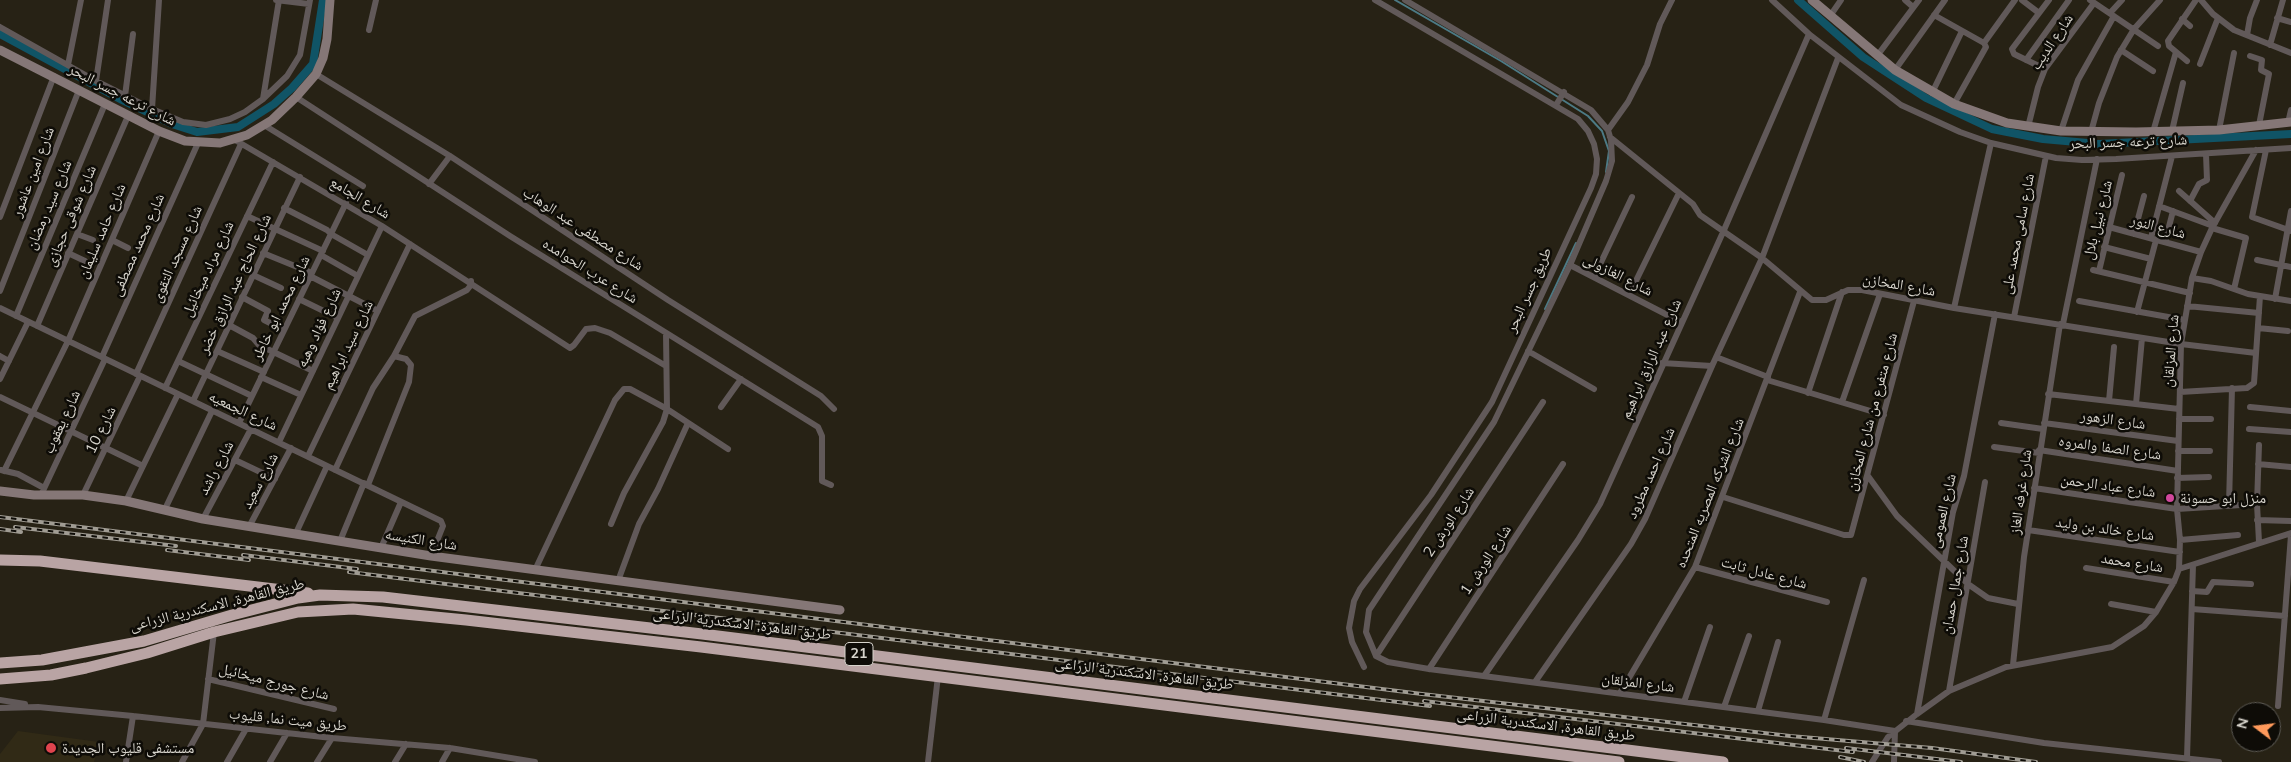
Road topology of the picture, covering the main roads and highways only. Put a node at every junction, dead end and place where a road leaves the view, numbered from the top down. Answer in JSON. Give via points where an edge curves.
{"nodes":[{"id":1,"x":0,"y":560,"type":"edge"},
{"id":2,"x":320,"y":595,"type":"junction"},
{"id":3,"x":0,"y":663,"type":"edge"},
{"id":4,"x":0,"y":679,"type":"edge"},
{"id":5,"x":1619,"y":762,"type":"edge"},
{"id":6,"x":1723,"y":762,"type":"edge"}],
"edges":[{"from":1,"to":2,"type":"highway","via":[[40,561]]},
{"from":2,"to":3,"type":"highway","name":"طريق القاهرة, الاسكندرية الزراعى","number":"21","via":[[266,605],[144,641],[42,660]]},
{"from":2,"to":6,"type":"highway","name":"طريق القاهرة, الاسكندرية الزراعى","number":"21","via":[[383,597],[682,632]]},
{"from":4,"to":5,"type":"highway","name":"طريق القاهرة, الاسكندرية الزراعى","number":"21","via":[[51,675],[86,668],[298,612],[353,609],[938,676]]}]}
